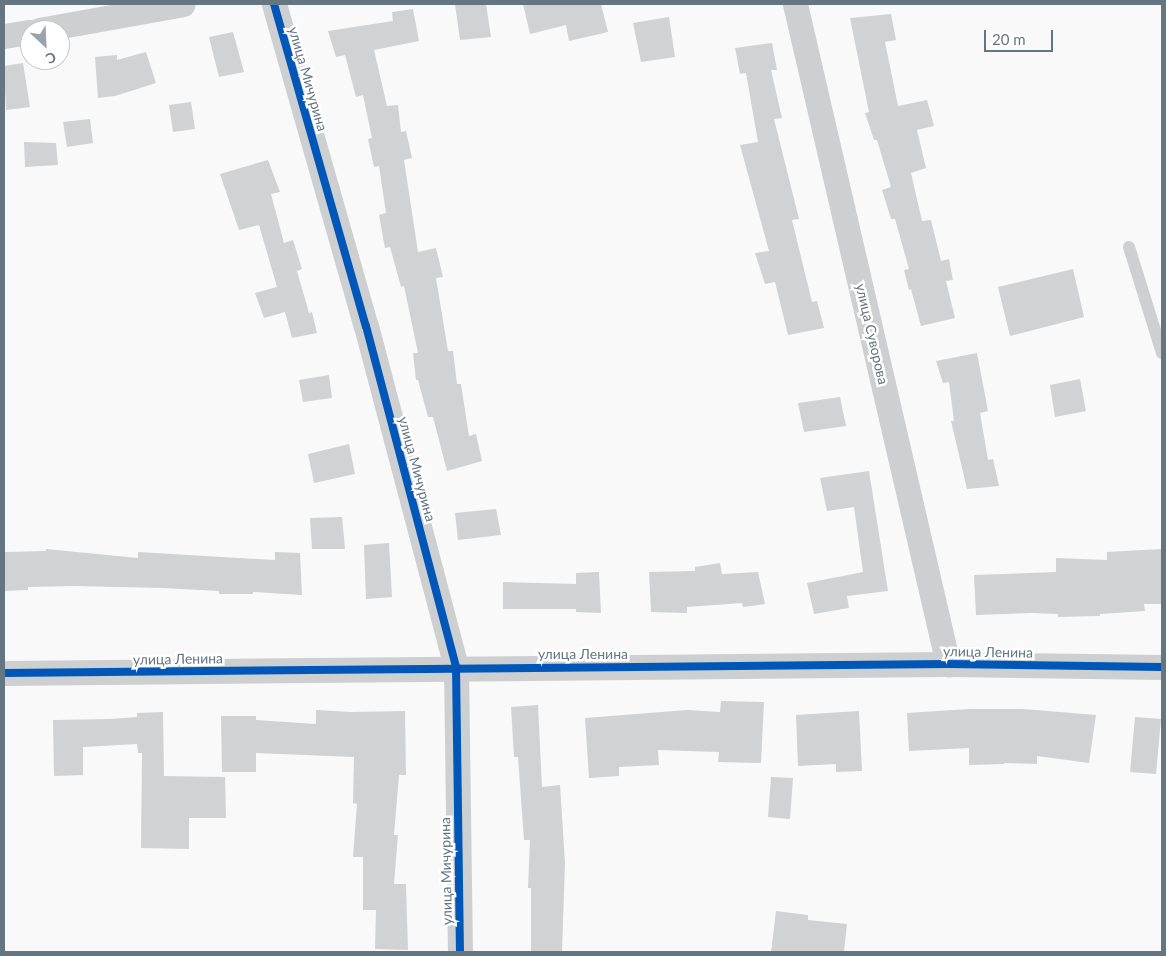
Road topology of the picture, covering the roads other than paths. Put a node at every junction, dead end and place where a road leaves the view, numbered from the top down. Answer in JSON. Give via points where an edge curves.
{"nodes":[{"id":1,"x":183,"y":4,"type":"edge"},
{"id":2,"x":274,"y":4,"type":"edge"},
{"id":3,"x":795,"y":4,"type":"edge"},
{"id":4,"x":70,"y":24,"type":"edge"},
{"id":5,"x":20,"y":34,"type":"edge"},
{"id":6,"x":4,"y":36,"type":"edge"},
{"id":7,"x":1130,"y":247,"type":"dead end"},
{"id":8,"x":1162,"y":353,"type":"edge"},
{"id":9,"x":948,"y":664,"type":"junction"},
{"id":10,"x":456,"y":667,"type":"junction"},
{"id":11,"x":1162,"y":667,"type":"edge"},
{"id":12,"x":4,"y":673,"type":"edge"},
{"id":13,"x":460,"y":952,"type":"edge"}],
"edges":[{"from":1,"to":4,"type":"street"},
{"from":2,"to":10,"type":"street","name":"улица Мичурина","via":[[366,326]]},
{"from":3,"to":9,"type":"street","name":"улица Суворова"},
{"from":5,"to":6,"type":"street"},
{"from":7,"to":8,"type":"lane"},
{"from":9,"to":10,"type":"street","name":"улица Ленина"},
{"from":9,"to":11,"type":"street","name":"улица Ленина"},
{"from":10,"to":12,"type":"street","name":"улица Ленина"},
{"from":10,"to":13,"type":"street","name":"улица Мичурина"}]}
